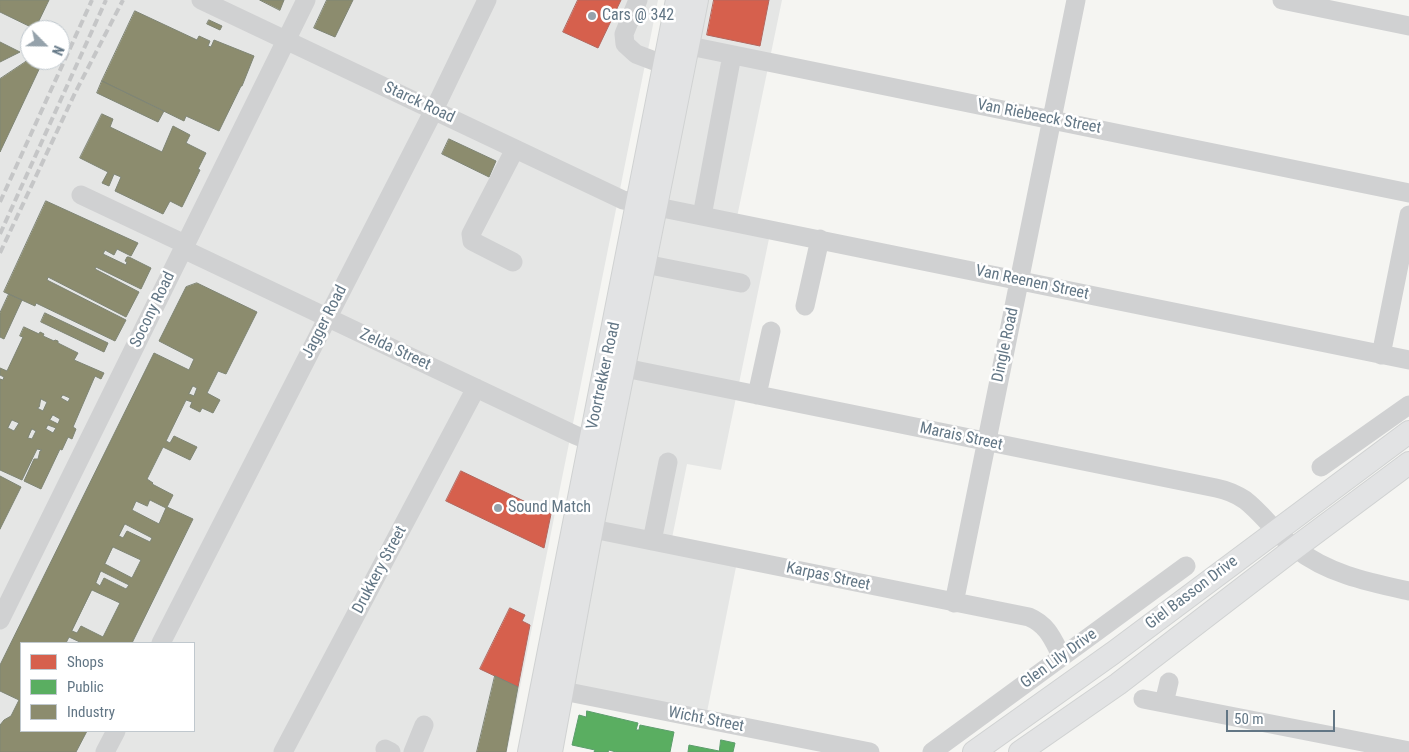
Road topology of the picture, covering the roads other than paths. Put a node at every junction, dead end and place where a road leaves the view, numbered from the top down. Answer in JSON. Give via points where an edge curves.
{"nodes":[{"id":1,"x":202,"y":0,"type":"edge"},
{"id":2,"x":306,"y":0,"type":"edge"},
{"id":3,"x":487,"y":0,"type":"edge"},
{"id":4,"x":638,"y":0,"type":"edge"},
{"id":5,"x":678,"y":0,"type":"edge"},
{"id":6,"x":696,"y":0,"type":"edge"},
{"id":7,"x":1076,"y":0,"type":"edge"},
{"id":8,"x":1282,"y":0,"type":"edge"},
{"id":9,"x":1409,"y":26,"type":"edge"},
{"id":10,"x":286,"y":40,"type":"junction"},
{"id":11,"x":678,"y":44,"type":"junction"},
{"id":12,"x":732,"y":55,"type":"junction"},
{"id":13,"x":665,"y":65,"type":"junction"},
{"id":14,"x":434,"y":110,"type":"junction"},
{"id":15,"x":1052,"y":119,"type":"junction"},
{"id":16,"x":515,"y":149,"type":"junction"},
{"id":17,"x":1409,"y":193,"type":"edge"},
{"id":18,"x":81,"y":195,"type":"dead end"},
{"id":19,"x":647,"y":205,"type":"junction"},
{"id":20,"x":1409,"y":215,"type":"edge"},
{"id":21,"x":702,"y":216,"type":"junction"},
{"id":22,"x":820,"y":239,"type":"junction"},
{"id":23,"x":184,"y":247,"type":"junction"},
{"id":24,"x":513,"y":262,"type":"dead end"},
{"id":25,"x":644,"y":264,"type":"junction"},
{"id":26,"x":1019,"y":281,"type":"junction"},
{"id":27,"x":741,"y":283,"type":"dead end"},
{"id":28,"x":806,"y":306,"type":"dead end"},
{"id":29,"x":328,"y":318,"type":"junction"},
{"id":30,"x":771,"y":331,"type":"dead end"},
{"id":31,"x":1381,"y":355,"type":"junction"},
{"id":32,"x":1409,"y":360,"type":"edge"},
{"id":33,"x":615,"y":366,"type":"junction"},
{"id":34,"x":476,"y":388,"type":"junction"},
{"id":35,"x":757,"y":395,"type":"junction"},
{"id":36,"x":1409,"y":405,"type":"edge"},
{"id":37,"x":1409,"y":432,"type":"edge"},
{"id":38,"x":986,"y":442,"type":"junction"},
{"id":39,"x":600,"y":443,"type":"junction"},
{"id":40,"x":668,"y":462,"type":"dead end"},
{"id":41,"x":1409,"y":463,"type":"edge"},
{"id":42,"x":1321,"y":468,"type":"dead end"},
{"id":43,"x":583,"y":527,"type":"junction"},
{"id":44,"x":1274,"y":531,"type":"junction"},
{"id":45,"x":652,"y":541,"type":"junction"},
{"id":46,"x":1295,"y":548,"type":"junction"},
{"id":47,"x":1186,"y":566,"type":"dead end"},
{"id":48,"x":1409,"y":591,"type":"edge"},
{"id":49,"x":954,"y":603,"type":"junction"},
{"id":50,"x":0,"y":620,"type":"edge"},
{"id":51,"x":161,"y":642,"type":"edge"},
{"id":52,"x":1062,"y":657,"type":"junction"},
{"id":53,"x":1169,"y":682,"type":"dead end"},
{"id":54,"x":552,"y":688,"type":"junction"},
{"id":55,"x":1144,"y":699,"type":"dead end"},
{"id":56,"x":1164,"y":703,"type":"junction"},
{"id":57,"x":424,"y":725,"type":"dead end"},
{"id":58,"x":115,"y":732,"type":"edge"},
{"id":59,"x":816,"y":747,"type":"edge"},
{"id":60,"x":1409,"y":751,"type":"edge"},
{"id":61,"x":105,"y":752,"type":"edge"},
{"id":62,"x":283,"y":752,"type":"edge"},
{"id":63,"x":413,"y":752,"type":"edge"},
{"id":64,"x":529,"y":752,"type":"edge"},
{"id":65,"x":551,"y":752,"type":"edge"},
{"id":66,"x":870,"y":752,"type":"edge"},
{"id":67,"x":932,"y":752,"type":"edge"},
{"id":68,"x":974,"y":752,"type":"edge"},
{"id":69,"x":1020,"y":752,"type":"edge"}],
"edges":[{"from":1,"to":10,"type":"street","name":"Starck Road"},
{"from":2,"to":10,"type":"street","name":"Socony Road"},
{"from":3,"to":14,"type":"street","name":"Jagger Road"},
{"from":4,"to":13,"type":"street","via":[[624,34],[625,44],[636,54]]},
{"from":5,"to":11,"type":"main road","name":"Voortrekker Road"},
{"from":6,"to":11,"type":"main road","name":"Voortrekker Road"},
{"from":7,"to":15,"type":"street","name":"Dingle Road"},
{"from":8,"to":9,"type":"street"},
{"from":10,"to":14,"type":"street","name":"Starck Road"},
{"from":10,"to":23,"type":"street","name":"Socony Road"},
{"from":11,"to":12,"type":"street","name":"Van Riebeeck Street"},
{"from":11,"to":13,"type":"main road","name":"Voortrekker Road"},
{"from":11,"to":19,"type":"main road","name":"Voortrekker Road"},
{"from":12,"to":15,"type":"street","name":"Van Riebeeck Street"},
{"from":12,"to":21,"type":"street"},
{"from":13,"to":19,"type":"main road","name":"Voortrekker Road"},
{"from":14,"to":16,"type":"street","name":"Starck Road"},
{"from":14,"to":29,"type":"street","name":"Jagger Road"},
{"from":15,"to":17,"type":"street","name":"Van Riebeeck Street"},
{"from":15,"to":26,"type":"street","name":"Dingle Road"},
{"from":16,"to":19,"type":"street","name":"Starck Road","via":[[623,200]]},
{"from":16,"to":24,"type":"street","via":[[471,234],[472,241]]},
{"from":18,"to":23,"type":"street","name":"Zelda Street"},
{"from":19,"to":21,"type":"street","name":"Van Reenen Street"},
{"from":19,"to":25,"type":"main road","name":"Voortrekker Road"},
{"from":19,"to":33,"type":"main road","name":"Voortrekker Road"},
{"from":20,"to":31,"type":"street"},
{"from":21,"to":22,"type":"street","name":"Van Reenen Street"},
{"from":22,"to":26,"type":"street","name":"Van Reenen Street"},
{"from":22,"to":28,"type":"street"},
{"from":23,"to":29,"type":"street","name":"Zelda Street"},
{"from":23,"to":50,"type":"street","name":"Socony Road"},
{"from":25,"to":27,"type":"street"},
{"from":25,"to":33,"type":"main road","name":"Voortrekker Road"},
{"from":26,"to":31,"type":"street","name":"Van Reenen Street"},
{"from":26,"to":38,"type":"street","name":"Dingle Road"},
{"from":29,"to":34,"type":"street","name":"Zelda Street"},
{"from":29,"to":51,"type":"street","name":"Jagger Road"},
{"from":30,"to":35,"type":"street"},
{"from":31,"to":32,"type":"street","name":"Van Reenen Street"},
{"from":33,"to":35,"type":"street","name":"Marais Street"},
{"from":33,"to":39,"type":"main road","name":"Voortrekker Road"},
{"from":34,"to":39,"type":"street","name":"Zelda Street"},
{"from":34,"to":62,"type":"street","name":"Drukkery Street"},
{"from":35,"to":38,"type":"street","name":"Marais Street"},
{"from":36,"to":42,"type":"street"},
{"from":37,"to":44,"type":"main road","name":"Giel Basson Drive"},
{"from":38,"to":44,"type":"street","name":"Marais Street","via":[[1226,490],[1244,500]]},
{"from":38,"to":49,"type":"street","name":"Dingle Road"},
{"from":39,"to":43,"type":"main road","name":"Voortrekker Road"},
{"from":40,"to":45,"type":"street"},
{"from":41,"to":46,"type":"main road","name":"Giel Basson Drive"},
{"from":43,"to":45,"type":"street","name":"Karpas Street"},
{"from":43,"to":54,"type":"main road","name":"Voortrekker Road"},
{"from":44,"to":46,"type":"street","name":"Marais Street"},
{"from":44,"to":68,"type":"main road","name":"Giel Basson Drive"},
{"from":45,"to":49,"type":"street","name":"Karpas Street"},
{"from":46,"to":48,"type":"street","name":"Marais Street","via":[[1332,570]]},
{"from":46,"to":69,"type":"main road","name":"Giel Basson Drive","via":[[1118,684]]},
{"from":47,"to":52,"type":"street","name":"Glen Lily Drive"},
{"from":49,"to":52,"type":"street","name":"Karpas Street","via":[[1029,617],[1040,622]]},
{"from":52,"to":67,"type":"street","name":"Glen Lily Drive"},
{"from":53,"to":56,"type":"street"},
{"from":54,"to":59,"type":"street","name":"Wicht Street"},
{"from":54,"to":64,"type":"main road","name":"Voortrekker Road"},
{"from":54,"to":65,"type":"main road","name":"Voortrekker Road"},
{"from":55,"to":56,"type":"street"},
{"from":56,"to":60,"type":"street"},
{"from":57,"to":63,"type":"street"},
{"from":58,"to":61,"type":"street"},
{"from":59,"to":66,"type":"street","name":"Wicht Street"}]}
